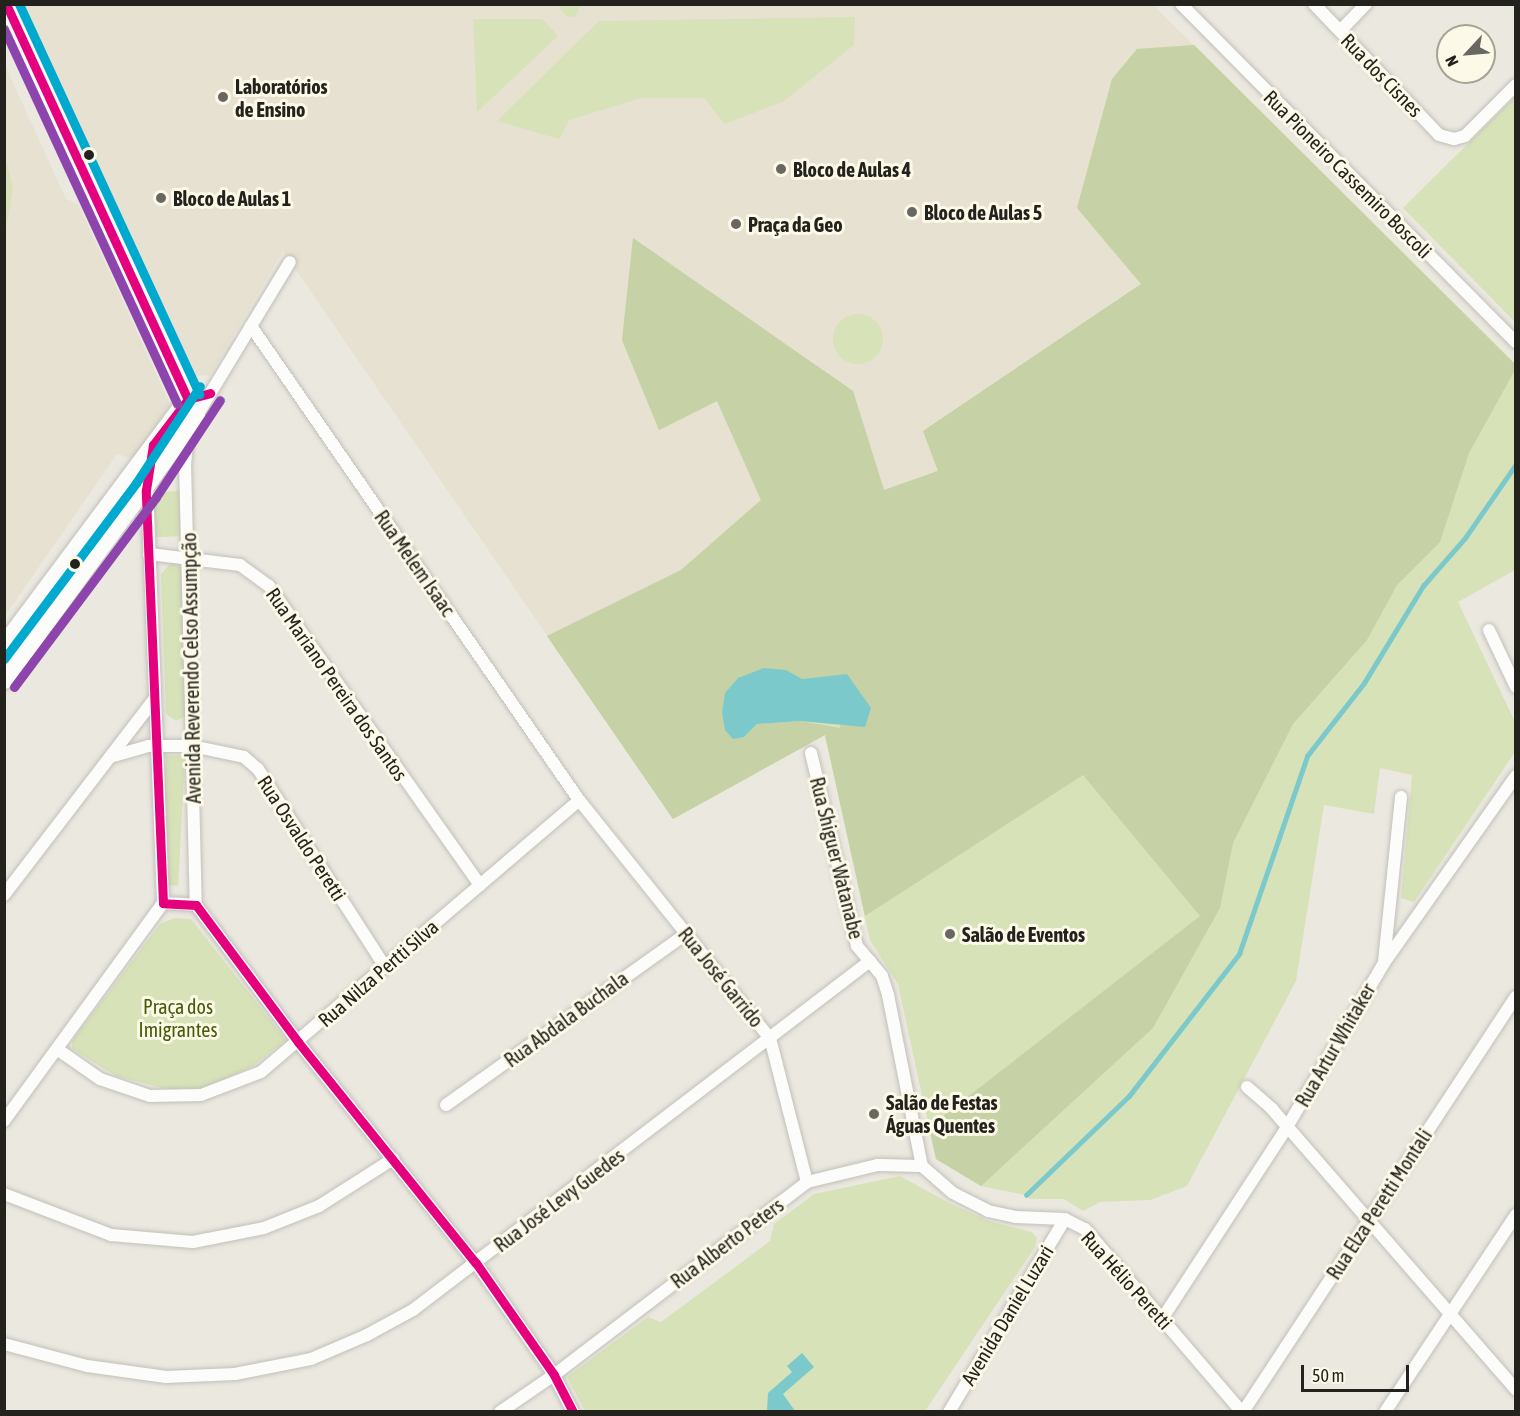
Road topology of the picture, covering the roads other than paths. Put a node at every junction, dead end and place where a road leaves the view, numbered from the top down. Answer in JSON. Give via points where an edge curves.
{"nodes":[{"id":1,"x":6,"y":4,"type":"edge"},
{"id":2,"x":1180,"y":4,"type":"edge"},
{"id":3,"x":1314,"y":4,"type":"edge"},
{"id":4,"x":1366,"y":4,"type":"edge"},
{"id":5,"x":1340,"y":31,"type":"junction"},
{"id":6,"x":1515,"y":85,"type":"edge"},
{"id":7,"x":290,"y":262,"type":"dead end"},
{"id":8,"x":251,"y":326,"type":"junction"},
{"id":9,"x":1515,"y":342,"type":"edge"},
{"id":10,"x":210,"y":393,"type":"junction"},
{"id":11,"x":188,"y":399,"type":"junction"},
{"id":12,"x":192,"y":424,"type":"junction"},
{"id":13,"x":153,"y":445,"type":"junction"},
{"id":14,"x":146,"y":490,"type":"junction"},
{"id":15,"x":148,"y":554,"type":"junction"},
{"id":16,"x":189,"y":557,"type":"junction"},
{"id":17,"x":1489,"y":630,"type":"dead end"},
{"id":18,"x":4,"y":646,"type":"edge"},
{"id":19,"x":4,"y":680,"type":"edge"},
{"id":20,"x":1515,"y":687,"type":"edge"},
{"id":21,"x":155,"y":698,"type":"junction"},
{"id":22,"x":156,"y":746,"type":"junction"},
{"id":23,"x":192,"y":746,"type":"junction"},
{"id":24,"x":811,"y":753,"type":"dead end"},
{"id":25,"x":110,"y":757,"type":"junction"},
{"id":26,"x":1515,"y":776,"type":"edge"},
{"id":27,"x":1401,"y":797,"type":"dead end"},
{"id":28,"x":579,"y":800,"type":"junction"},
{"id":29,"x":480,"y":885,"type":"junction"},
{"id":30,"x":4,"y":896,"type":"edge"},
{"id":31,"x":163,"y":903,"type":"junction"},
{"id":32,"x":196,"y":905,"type":"junction"},
{"id":33,"x":687,"y":933,"type":"junction"},
{"id":34,"x":870,"y":961,"type":"junction"},
{"id":35,"x":1384,"y":963,"type":"junction"},
{"id":36,"x":385,"y":967,"type":"junction"},
{"id":37,"x":1515,"y":997,"type":"edge"},
{"id":38,"x":770,"y":1038,"type":"junction"},
{"id":39,"x":298,"y":1042,"type":"junction"},
{"id":40,"x":57,"y":1049,"type":"junction"},
{"id":41,"x":1247,"y":1088,"type":"dead end"},
{"id":42,"x":446,"y":1105,"type":"dead end"},
{"id":43,"x":4,"y":1121,"type":"edge"},
{"id":44,"x":1287,"y":1127,"type":"junction"},
{"id":45,"x":393,"y":1159,"type":"junction"},
{"id":46,"x":922,"y":1166,"type":"junction"},
{"id":47,"x":807,"y":1182,"type":"junction"},
{"id":48,"x":4,"y":1194,"type":"edge"},
{"id":49,"x":1515,"y":1215,"type":"edge"},
{"id":50,"x":1065,"y":1219,"type":"junction"},
{"id":51,"x":1369,"y":1220,"type":"junction"},
{"id":52,"x":476,"y":1263,"type":"junction"},
{"id":53,"x":1450,"y":1314,"type":"junction"},
{"id":54,"x":1162,"y":1319,"type":"junction"},
{"id":55,"x":4,"y":1344,"type":"edge"},
{"id":56,"x":554,"y":1375,"type":"junction"},
{"id":57,"x":1515,"y":1390,"type":"edge"},
{"id":58,"x":500,"y":1412,"type":"edge"},
{"id":59,"x":573,"y":1412,"type":"edge"},
{"id":60,"x":949,"y":1412,"type":"edge"},
{"id":61,"x":1243,"y":1412,"type":"edge"},
{"id":62,"x":1385,"y":1412,"type":"edge"}],
"edges":[{"from":1,"to":11,"type":"street"},
{"from":2,"to":9,"type":"street","name":"Rua Pioneiro Cassemiro Boscoli"},
{"from":3,"to":5,"type":"street","name":"Rua dos Cisnes"},
{"from":4,"to":5,"type":"street"},
{"from":5,"to":6,"type":"street","name":"Rua dos Cisnes","via":[[1439,135],[1454,139],[1465,136]]},
{"from":7,"to":8,"type":"street"},
{"from":8,"to":10,"type":"street"},
{"from":8,"to":28,"type":"street","name":"Rua Melem Isaac"},
{"from":10,"to":11,"type":"street"},
{"from":10,"to":12,"type":"street"},
{"from":11,"to":12,"type":"street"},
{"from":11,"to":13,"type":"street"},
{"from":12,"to":14,"type":"street"},
{"from":12,"to":16,"type":"street","name":"Avenida Reverendo Celso Assumpção","via":[[185,463]]},
{"from":13,"to":14,"type":"street","name":"Avenida Reverendo Celso Assumpção"},
{"from":13,"to":18,"type":"street"},
{"from":14,"to":15,"type":"street","name":"Avenida Reverendo Celso Assumpção"},
{"from":14,"to":19,"type":"street"},
{"from":15,"to":16,"type":"street","name":"Rua Mariano Pereira dos Santos"},
{"from":15,"to":21,"type":"street","name":"Avenida Reverendo Celso Assumpção"},
{"from":16,"to":23,"type":"street","name":"Avenida Reverendo Celso Assumpção"},
{"from":16,"to":29,"type":"street","name":"Rua Mariano Pereira dos Santos","via":[[240,565],[269,586]]},
{"from":17,"to":20,"type":"street"},
{"from":21,"to":22,"type":"street","name":"Avenida Reverendo Celso Assumpção"},
{"from":21,"to":25,"type":"street"},
{"from":22,"to":23,"type":"street","name":"Rua Osvaldo Peretti"},
{"from":22,"to":25,"type":"street","name":"Rua Osvaldo Peretti"},
{"from":22,"to":31,"type":"street","name":"Avenida Reverendo Celso Assumpção"},
{"from":23,"to":32,"type":"street","name":"Avenida Reverendo Celso Assumpção"},
{"from":23,"to":36,"type":"street","name":"Rua Osvaldo Peretti","via":[[244,757],[258,769]]},
{"from":24,"to":34,"type":"street","name":"Rua Shiguer Watanabe","via":[[857,946]]},
{"from":25,"to":30,"type":"street"},
{"from":26,"to":35,"type":"street","name":"Rua Artur Whitaker"},
{"from":27,"to":35,"type":"street"},
{"from":28,"to":29,"type":"street","name":"Rua Nilza Pertti Silva"},
{"from":28,"to":33,"type":"street","name":"Rua José Garrido"},
{"from":29,"to":36,"type":"street","name":"Rua Nilza Pertti Silva"},
{"from":31,"to":32,"type":"street"},
{"from":31,"to":40,"type":"street"},
{"from":32,"to":39,"type":"street"},
{"from":33,"to":38,"type":"street","name":"Rua José Garrido"},
{"from":33,"to":42,"type":"street","name":"Rua Abdala Buchala"},
{"from":34,"to":38,"type":"street","name":"Rua José Levy Guedes"},
{"from":34,"to":46,"type":"street","name":"Rua Shiguer Watanabe","via":[[882,976],[888,995]]},
{"from":35,"to":44,"type":"street","name":"Rua Artur Whitaker"},
{"from":36,"to":39,"type":"street","name":"Rua Nilza Pertti Silva"},
{"from":37,"to":51,"type":"street","name":"Rua Elza Peretti Montali"},
{"from":38,"to":47,"type":"street","name":"Rua José Garrido"},
{"from":38,"to":52,"type":"street","name":"Rua José Levy Guedes"},
{"from":39,"to":40,"type":"street","name":"Rua Nilza Pertti Silva","via":[[261,1072],[201,1095],[150,1096],[100,1079]]},
{"from":39,"to":45,"type":"street"},
{"from":40,"to":43,"type":"street"},
{"from":41,"to":44,"type":"street"},
{"from":44,"to":51,"type":"street"},
{"from":44,"to":54,"type":"street","name":"Rua Artur Whitaker"},
{"from":45,"to":48,"type":"street","via":[[319,1206],[264,1228],[193,1242],[111,1235]]},
{"from":45,"to":52,"type":"street"},
{"from":46,"to":47,"type":"street","name":"Rua Alberto Peters","via":[[878,1165]]},
{"from":46,"to":50,"type":"street","name":"Rua Hélio Peretti","via":[[953,1193],[988,1211],[1016,1217]]},
{"from":47,"to":56,"type":"street","name":"Rua Alberto Peters"},
{"from":49,"to":53,"type":"street"},
{"from":50,"to":54,"type":"street","name":"Rua Hélio Peretti","via":[[1085,1229]]},
{"from":50,"to":60,"type":"street","name":"Avenida Daniel Luzari"},
{"from":51,"to":53,"type":"street"},
{"from":51,"to":61,"type":"street","name":"Rua Elza Peretti Montali"},
{"from":52,"to":55,"type":"street","name":"Rua José Levy Guedes","via":[[413,1310],[367,1335],[310,1359],[235,1374],[166,1377],[87,1366]]},
{"from":52,"to":56,"type":"street"},
{"from":53,"to":57,"type":"street"},
{"from":53,"to":62,"type":"street"},
{"from":54,"to":61,"type":"street","name":"Rua Hélio Peretti"},
{"from":56,"to":58,"type":"street","name":"Rua Alberto Peters"},
{"from":56,"to":59,"type":"street"}]}
